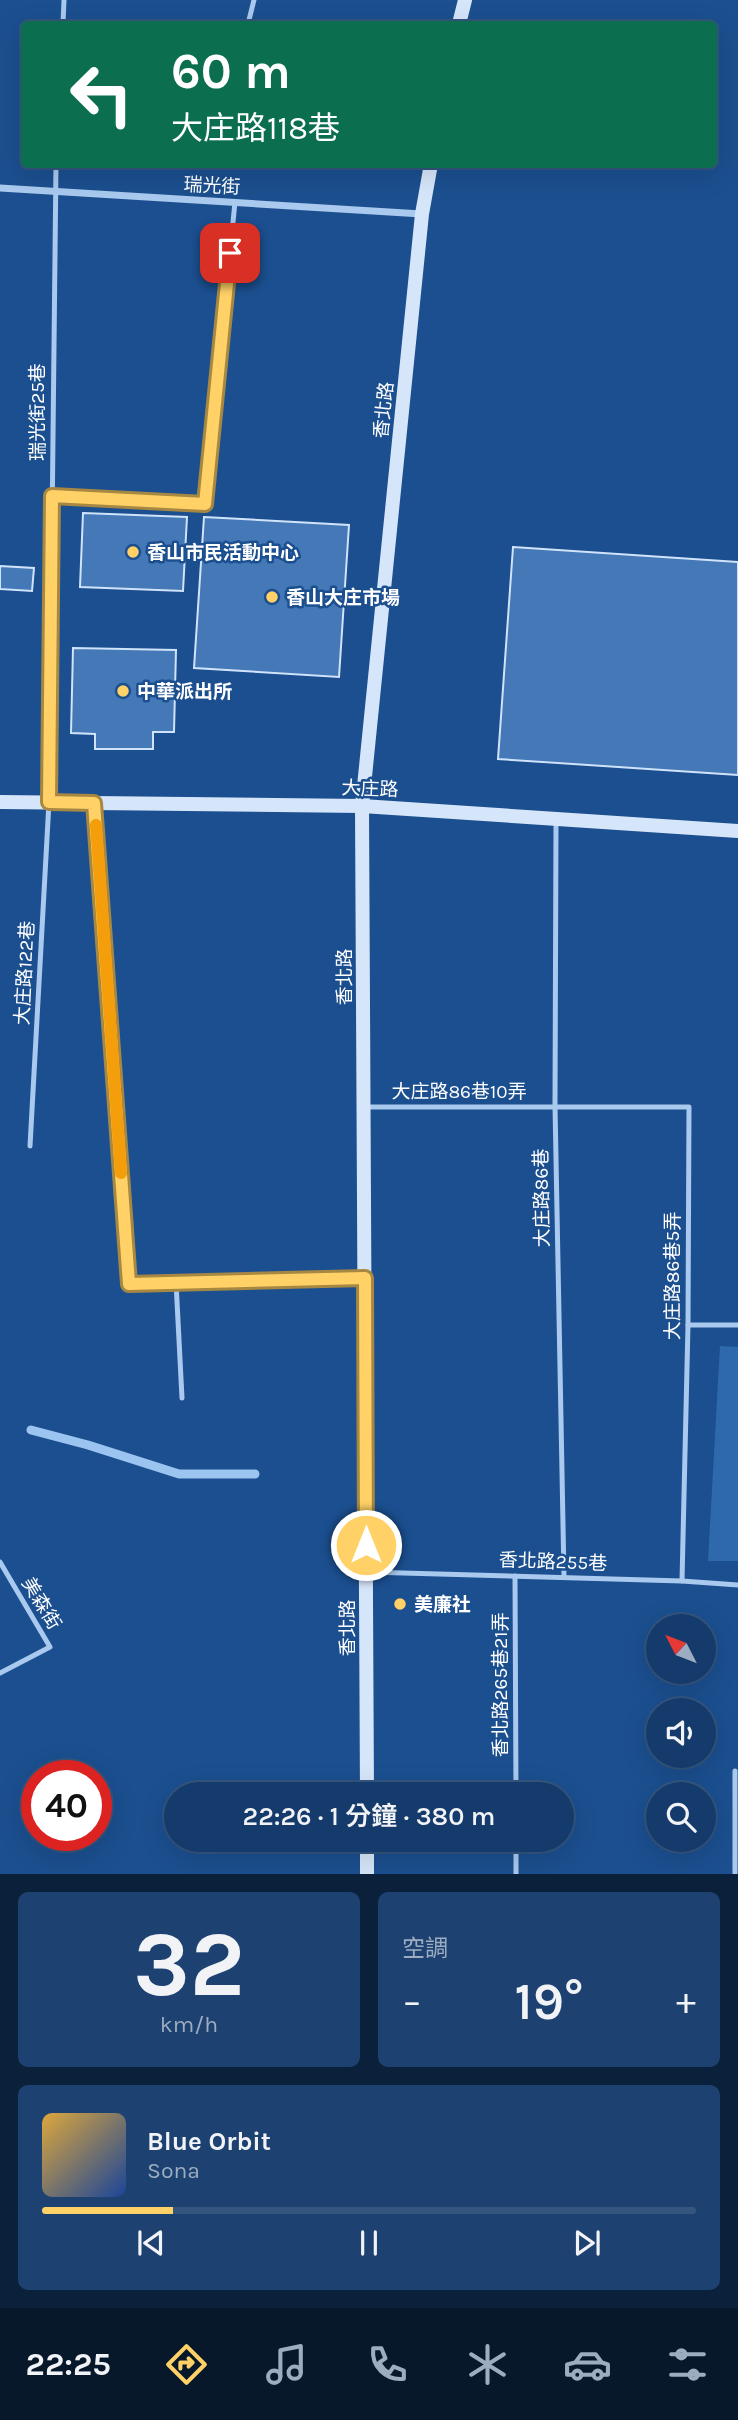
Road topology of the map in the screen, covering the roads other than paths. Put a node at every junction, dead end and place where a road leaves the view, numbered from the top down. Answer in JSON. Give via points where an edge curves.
{"nodes":[{"id":1,"x":64,"y":0,"type":"edge"},
{"id":2,"x":254,"y":0,"type":"edge"},
{"id":3,"x":465,"y":0,"type":"edge"},
{"id":4,"x":63,"y":21,"type":"edge"},
{"id":5,"x":249,"y":21,"type":"edge"},
{"id":6,"x":460,"y":21,"type":"edge"},
{"id":7,"x":56,"y":168,"type":"edge"},
{"id":8,"x":430,"y":168,"type":"edge"},
{"id":9,"x":0,"y":188,"type":"edge"},
{"id":10,"x":54,"y":191,"type":"junction"},
{"id":11,"x":235,"y":202,"type":"junction"},
{"id":12,"x":422,"y":214,"type":"junction"},
{"id":13,"x":52,"y":496,"type":"junction"},
{"id":14,"x":0,"y":802,"type":"edge"},
{"id":15,"x":49,"y":802,"type":"junction"},
{"id":16,"x":94,"y":803,"type":"junction"},
{"id":17,"x":362,"y":806,"type":"junction"},
{"id":18,"x":556,"y":819,"type":"junction"},
{"id":19,"x":738,"y":831,"type":"edge"},
{"id":20,"x":555,"y":1106,"type":"junction"},
{"id":21,"x":364,"y":1107,"type":"junction"},
{"id":22,"x":30,"y":1146,"type":"dead end"},
{"id":23,"x":365,"y":1278,"type":"junction"},
{"id":24,"x":176,"y":1282,"type":"junction"},
{"id":25,"x":688,"y":1325,"type":"junction"},
{"id":26,"x":738,"y":1325,"type":"edge"},
{"id":27,"x":183,"y":1398,"type":"dead end"},
{"id":28,"x":0,"y":1562,"type":"edge"},
{"id":29,"x":367,"y":1572,"type":"junction"},
{"id":30,"x":515,"y":1576,"type":"junction"},
{"id":31,"x":564,"y":1577,"type":"junction"},
{"id":32,"x":682,"y":1581,"type":"junction"},
{"id":33,"x":738,"y":1585,"type":"edge"},
{"id":34,"x":0,"y":1672,"type":"edge"},
{"id":35,"x":736,"y":1771,"type":"dead end"},
{"id":36,"x":367,"y":1782,"type":"edge"},
{"id":37,"x":516,"y":1782,"type":"edge"},
{"id":38,"x":367,"y":1852,"type":"edge"},
{"id":39,"x":516,"y":1852,"type":"edge"},
{"id":40,"x":367,"y":1874,"type":"edge"},
{"id":41,"x":516,"y":1874,"type":"edge"},
{"id":42,"x":735,"y":1874,"type":"edge"}],
"edges":[{"from":1,"to":4,"type":"lane"},
{"from":2,"to":5,"type":"lane"},
{"from":3,"to":6,"type":"street"},
{"from":7,"to":10,"type":"lane","name":"瑞光街25巷"},
{"from":8,"to":12,"type":"street","name":"香北路"},
{"from":9,"to":10,"type":"street","name":"瑞光街"},
{"from":10,"to":11,"type":"street","name":"瑞光街"},
{"from":10,"to":13,"type":"lane","name":"瑞光街25巷"},
{"from":11,"to":12,"type":"street","name":"瑞光街"},
{"from":11,"to":13,"type":"lane","via":[[205,504]]},
{"from":12,"to":17,"type":"street","name":"香北路"},
{"from":13,"to":15,"type":"lane","name":"瑞光街25巷"},
{"from":14,"to":15,"type":"street","name":"大庄路"},
{"from":15,"to":16,"type":"street","name":"大庄路"},
{"from":15,"to":22,"type":"lane","name":"大庄路122巷"},
{"from":16,"to":17,"type":"street","name":"大庄路"},
{"from":16,"to":24,"type":"lane","via":[[129,1284]]},
{"from":17,"to":18,"type":"street","name":"大庄路"},
{"from":17,"to":21,"type":"street","name":"香北路"},
{"from":18,"to":19,"type":"street","name":"大庄路"},
{"from":18,"to":20,"type":"lane","name":"大庄路86巷"},
{"from":20,"to":21,"type":"lane","name":"大庄路86巷10弄"},
{"from":20,"to":25,"type":"lane","name":"大庄路86巷5弄","via":[[689,1107]]},
{"from":20,"to":31,"type":"lane","name":"大庄路86巷"},
{"from":21,"to":23,"type":"street","name":"香北路"},
{"from":23,"to":24,"type":"lane"},
{"from":23,"to":29,"type":"street","name":"香北路"},
{"from":24,"to":27,"type":"lane"},
{"from":25,"to":26,"type":"lane"},
{"from":25,"to":32,"type":"lane","name":"大庄路86巷5弄"},
{"from":28,"to":34,"type":"lane","name":"美森街","via":[[50,1647]]},
{"from":29,"to":30,"type":"lane","name":"香北路255巷"},
{"from":29,"to":36,"type":"street","name":"香北路"},
{"from":30,"to":31,"type":"lane","name":"香北路255巷"},
{"from":30,"to":37,"type":"lane","name":"香北路265巷21弄"},
{"from":31,"to":32,"type":"lane","name":"香北路255巷"},
{"from":32,"to":33,"type":"lane","name":"香北路255巷"},
{"from":35,"to":42,"type":"lane"},
{"from":38,"to":40,"type":"street"},
{"from":39,"to":41,"type":"lane"}]}
